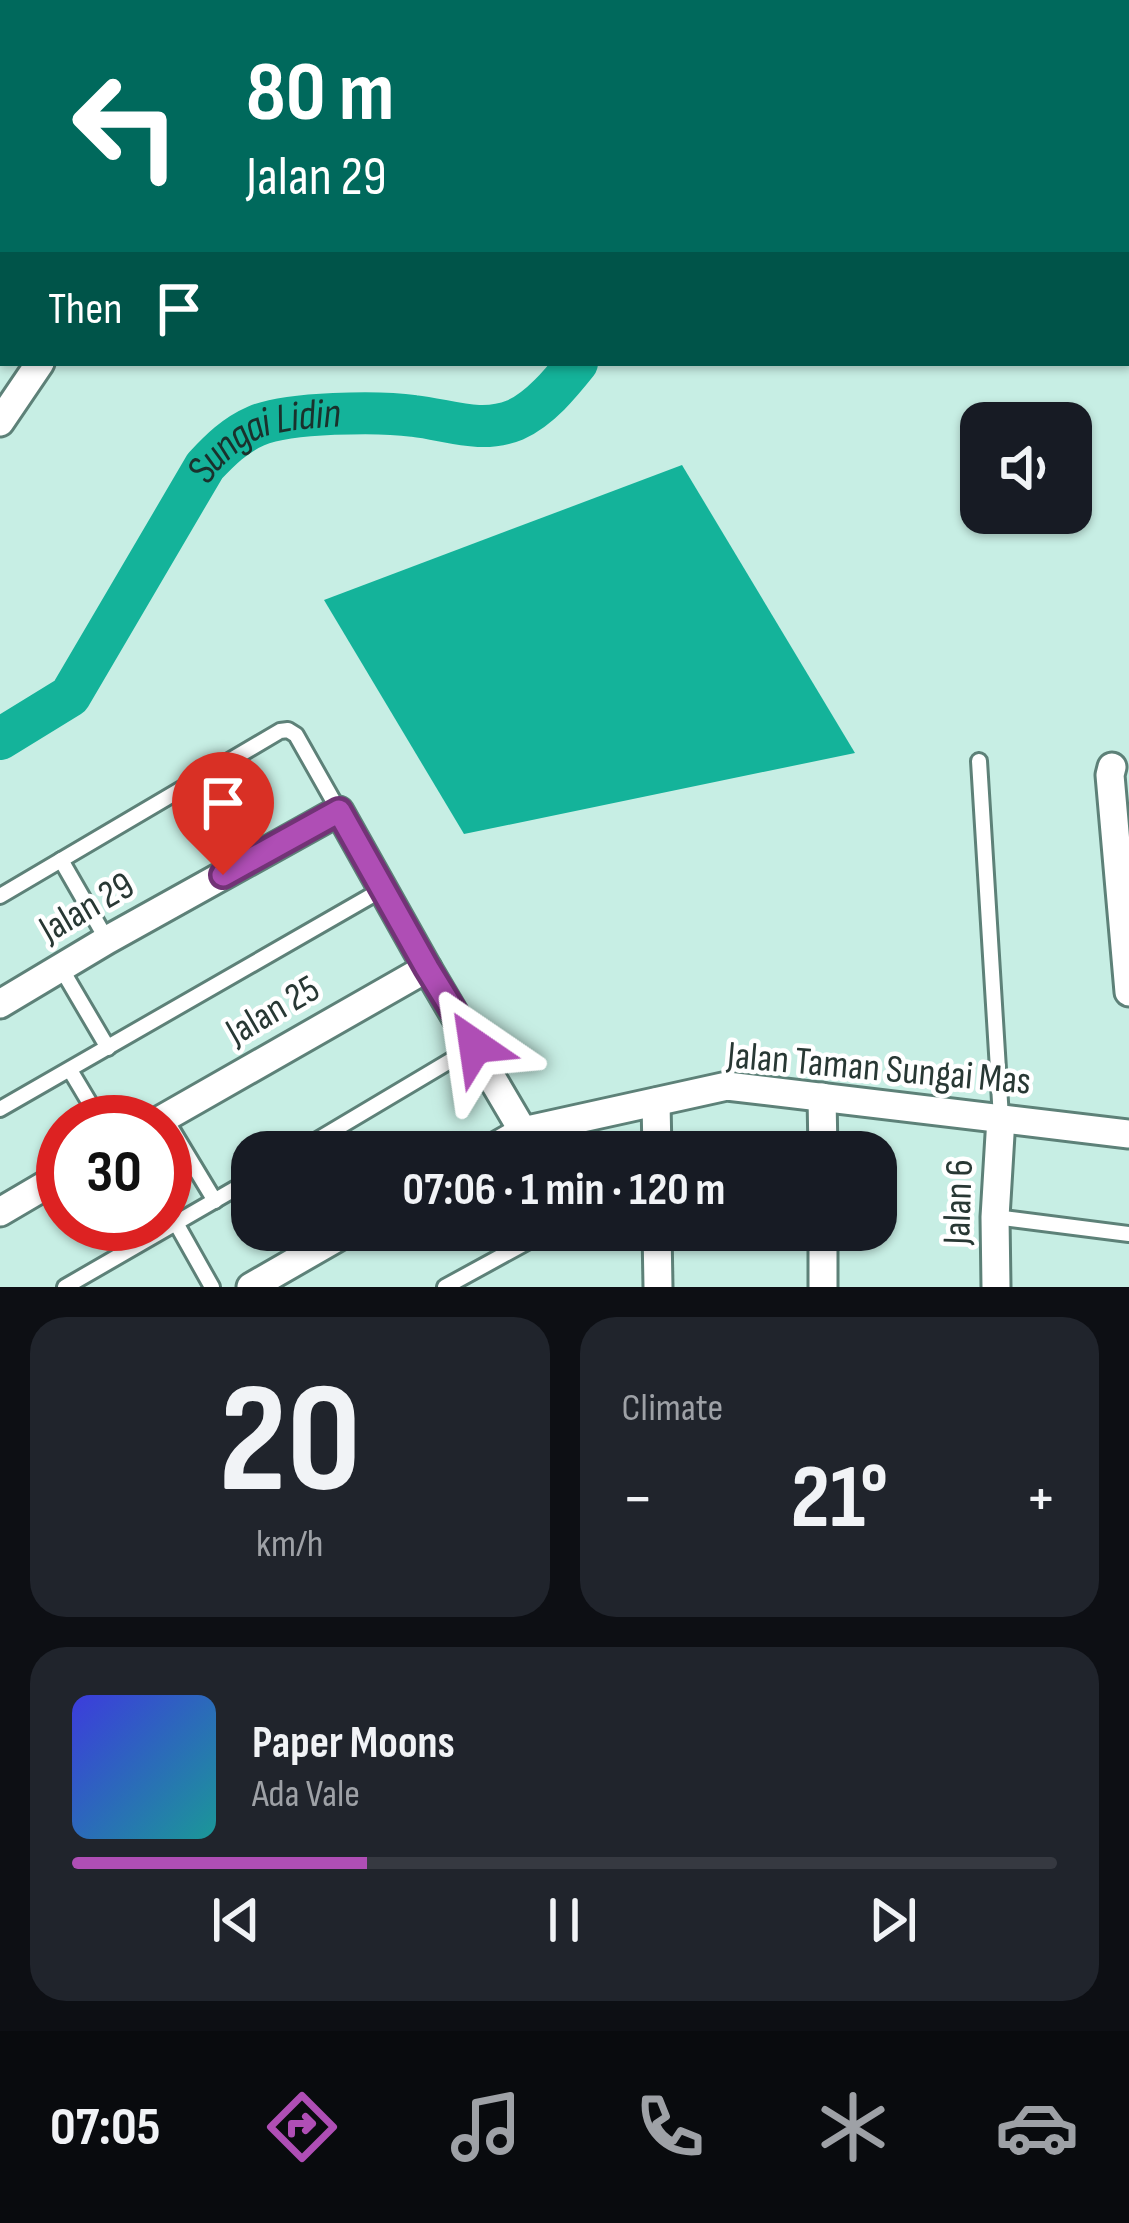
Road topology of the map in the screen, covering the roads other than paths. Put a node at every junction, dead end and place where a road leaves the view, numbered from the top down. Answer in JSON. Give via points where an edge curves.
{"nodes":[{"id":1,"x":38,"y":366,"type":"edge"},
{"id":2,"x":0,"y":422,"type":"edge"},
{"id":3,"x":979,"y":761,"type":"dead end"},
{"id":4,"x":1121,"y":764,"type":"edge"},
{"id":5,"x":339,"y":811,"type":"junction"},
{"id":6,"x":61,"y":860,"type":"junction"},
{"id":7,"x":383,"y":889,"type":"junction"},
{"id":8,"x":0,"y":896,"type":"edge"},
{"id":9,"x":1125,"y":923,"type":"edge"},
{"id":10,"x":107,"y":940,"type":"junction"},
{"id":11,"x":61,"y":968,"type":"junction"},
{"id":12,"x":427,"y":968,"type":"junction"},
{"id":13,"x":1129,"y":992,"type":"edge"},
{"id":14,"x":0,"y":1004,"type":"edge"},
{"id":15,"x":475,"y":1046,"type":"junction"},
{"id":16,"x":108,"y":1048,"type":"junction"},
{"id":17,"x":70,"y":1070,"type":"junction"},
{"id":18,"x":85,"y":1095,"type":"edge"},
{"id":19,"x":822,"y":1097,"type":"junction"},
{"id":20,"x":192,"y":1102,"type":"edge"},
{"id":21,"x":656,"y":1102,"type":"junction"},
{"id":22,"x":0,"y":1109,"type":"edge"},
{"id":23,"x":1000,"y":1118,"type":"junction"},
{"id":24,"x":332,"y":1131,"type":"edge"},
{"id":25,"x":523,"y":1131,"type":"joint"},
{"id":26,"x":656,"y":1131,"type":"edge"},
{"id":27,"x":823,"y":1131,"type":"edge"},
{"id":28,"x":1129,"y":1134,"type":"edge"},
{"id":29,"x":192,"y":1166,"type":"edge"},
{"id":30,"x":36,"y":1191,"type":"edge"},
{"id":31,"x":231,"y":1191,"type":"edge"},
{"id":32,"x":215,"y":1201,"type":"junction"},
{"id":33,"x":0,"y":1212,"type":"edge"},
{"id":34,"x":192,"y":1214,"type":"edge"},
{"id":35,"x":995,"y":1217,"type":"junction"},
{"id":36,"x":1129,"y":1234,"type":"edge"},
{"id":37,"x":127,"y":1251,"type":"edge"},
{"id":38,"x":192,"y":1251,"type":"edge"},
{"id":39,"x":314,"y":1251,"type":"edge"},
{"id":40,"x":511,"y":1251,"type":"edge"},
{"id":41,"x":655,"y":1251,"type":"edge"},
{"id":42,"x":823,"y":1251,"type":"edge"},
{"id":43,"x":651,"y":1283,"type":"edge"},
{"id":44,"x":65,"y":1287,"type":"edge"},
{"id":45,"x":212,"y":1287,"type":"edge"},
{"id":46,"x":251,"y":1287,"type":"edge"},
{"id":47,"x":445,"y":1287,"type":"edge"},
{"id":48,"x":824,"y":1287,"type":"edge"},
{"id":49,"x":996,"y":1287,"type":"edge"}],
"edges":[{"from":1,"to":2,"type":"street"},
{"from":3,"to":23,"type":"lane"},
{"from":4,"to":9,"type":"street","via":[[1110,775]]},
{"from":5,"to":6,"type":"lane","via":[[296,735],[280,731]]},
{"from":5,"to":7,"type":"street"},
{"from":5,"to":10,"type":"street","name":"Jalan 29"},
{"from":6,"to":8,"type":"lane"},
{"from":6,"to":10,"type":"lane"},
{"from":7,"to":12,"type":"street"},
{"from":7,"to":16,"type":"lane"},
{"from":9,"to":13,"type":"street"},
{"from":10,"to":11,"type":"street","name":"Jalan 29"},
{"from":11,"to":14,"type":"street","name":"Jalan 29"},
{"from":11,"to":16,"type":"lane"},
{"from":12,"to":15,"type":"street"},
{"from":12,"to":20,"type":"street","name":"Jalan 25"},
{"from":15,"to":24,"type":"lane"},
{"from":15,"to":25,"type":"street"},
{"from":16,"to":17,"type":"lane"},
{"from":17,"to":18,"type":"lane"},
{"from":17,"to":22,"type":"lane"},
{"from":19,"to":21,"type":"street","name":"Jalan Taman Sungai Mas","via":[[727,1087]]},
{"from":19,"to":23,"type":"street","name":"Jalan Taman Sungai Mas"},
{"from":19,"to":27,"type":"street"},
{"from":21,"to":25,"type":"street","name":"Jalan Taman Sungai Mas"},
{"from":21,"to":26,"type":"street"},
{"from":23,"to":28,"type":"street","name":"Jalan Taman Sungai Mas"},
{"from":23,"to":35,"type":"street","name":"Jalan 6"},
{"from":29,"to":32,"type":"lane"},
{"from":30,"to":33,"type":"street"},
{"from":31,"to":32,"type":"lane"},
{"from":32,"to":34,"type":"lane"},
{"from":35,"to":36,"type":"lane"},
{"from":35,"to":49,"type":"street","name":"Jalan 6"},
{"from":37,"to":44,"type":"lane"},
{"from":38,"to":45,"type":"lane"},
{"from":39,"to":46,"type":"street"},
{"from":40,"to":47,"type":"lane"},
{"from":41,"to":43,"type":"street"},
{"from":42,"to":48,"type":"street"}]}
